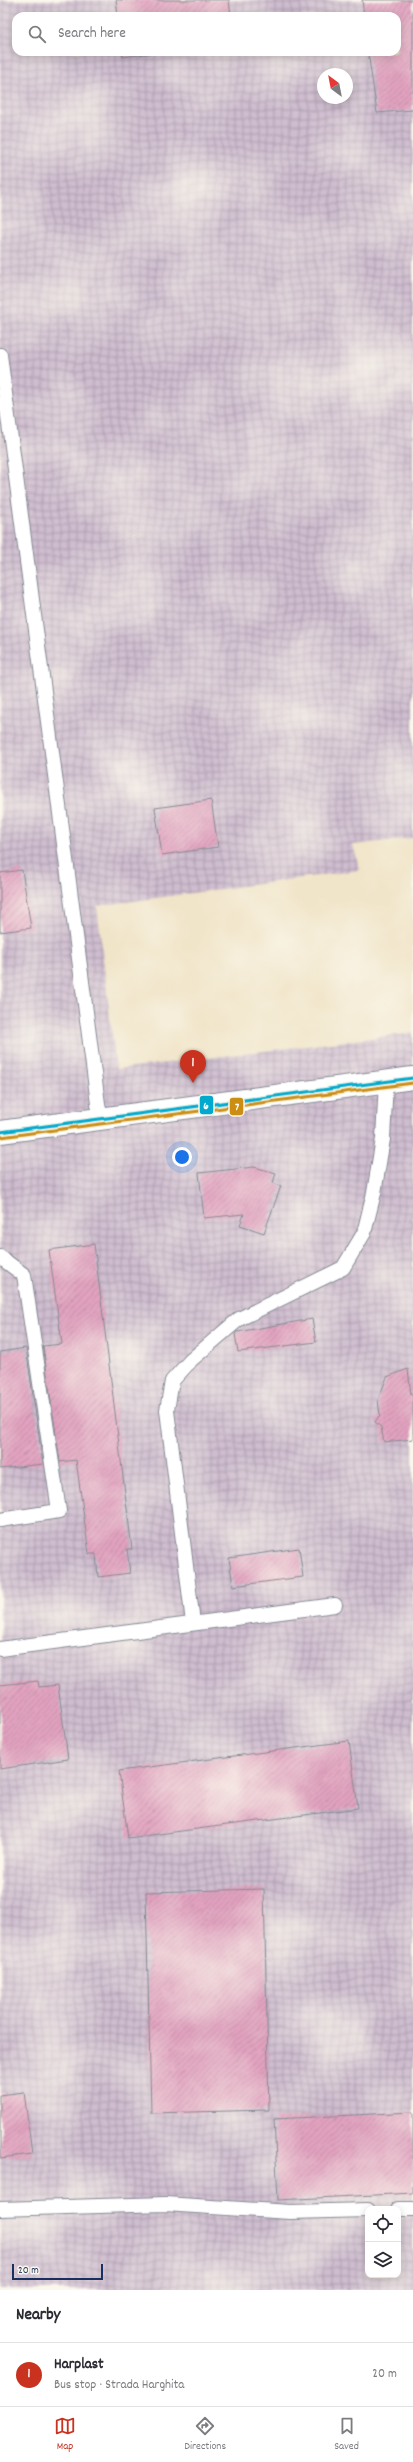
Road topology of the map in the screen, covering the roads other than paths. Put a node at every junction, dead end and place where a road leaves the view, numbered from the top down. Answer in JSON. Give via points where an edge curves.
{"nodes":[{"id":1,"x":0,"y":355,"type":"edge"},
{"id":2,"x":413,"y":1078,"type":"edge"},
{"id":3,"x":386,"y":1082,"type":"junction"},
{"id":4,"x":100,"y":1119,"type":"junction"},
{"id":5,"x":0,"y":1132,"type":"edge"},
{"id":6,"x":0,"y":1256,"type":"edge"},
{"id":7,"x":0,"y":1520,"type":"edge"},
{"id":8,"x":335,"y":1605,"type":"dead end"},
{"id":9,"x":193,"y":1623,"type":"junction"},
{"id":10,"x":0,"y":1649,"type":"edge"},
{"id":11,"x":0,"y":2209,"type":"edge"},
{"id":12,"x":413,"y":2209,"type":"edge"},
{"id":13,"x":365,"y":2210,"type":"edge"},
{"id":14,"x":401,"y":2210,"type":"edge"}],
"edges":[{"from":1,"to":4,"type":"lane"},
{"from":2,"to":3,"type":"main road"},
{"from":3,"to":4,"type":"main road"},
{"from":3,"to":9,"type":"lane","via":[[383,1139],[374,1193],[364,1233],[343,1268],[239,1319],[191,1360],[172,1381],[167,1410]]},
{"from":4,"to":5,"type":"main road"},
{"from":6,"to":7,"type":"lane","via":[[24,1275],[59,1511]]},
{"from":8,"to":9,"type":"lane"},
{"from":9,"to":10,"type":"lane"},
{"from":11,"to":13,"type":"lane","via":[[165,2204],[290,2212]]},
{"from":12,"to":14,"type":"lane"}]}
